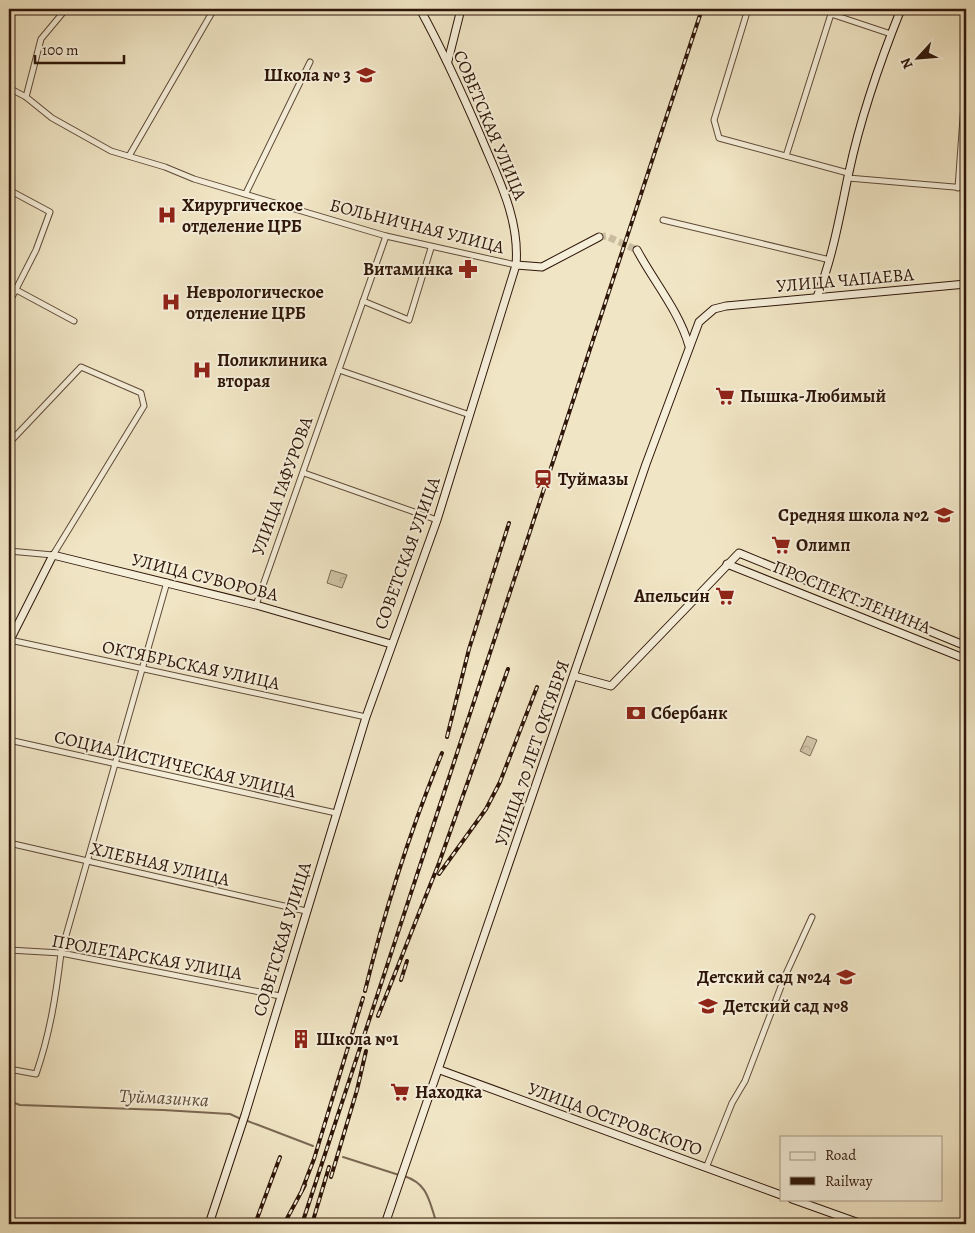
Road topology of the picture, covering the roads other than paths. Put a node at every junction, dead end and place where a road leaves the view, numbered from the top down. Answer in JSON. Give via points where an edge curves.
{"nodes":[{"id":1,"x":66,"y":9,"type":"edge"},
{"id":2,"x":214,"y":9,"type":"edge"},
{"id":3,"x":420,"y":9,"type":"edge"},
{"id":4,"x":461,"y":9,"type":"edge"},
{"id":5,"x":748,"y":9,"type":"edge"},
{"id":6,"x":900,"y":9,"type":"edge"},
{"id":7,"x":891,"y":34,"type":"junction"},
{"id":8,"x":448,"y":61,"type":"junction"},
{"id":9,"x":310,"y":62,"type":"dead end"},
{"id":10,"x":9,"y":88,"type":"edge"},
{"id":11,"x":26,"y":97,"type":"junction"},
{"id":12,"x":966,"y":100,"type":"edge"},
{"id":13,"x":129,"y":156,"type":"junction"},
{"id":14,"x":786,"y":156,"type":"junction"},
{"id":15,"x":848,"y":176,"type":"junction"},
{"id":16,"x":958,"y":188,"type":"junction"},
{"id":17,"x":966,"y":188,"type":"edge"},
{"id":18,"x":9,"y":190,"type":"edge"},
{"id":19,"x":246,"y":193,"type":"junction"},
{"id":20,"x":663,"y":220,"type":"dead end"},
{"id":21,"x":386,"y":236,"type":"junction"},
{"id":22,"x":599,"y":237,"type":"tunnel mouth"},
{"id":23,"x":431,"y":248,"type":"junction"},
{"id":24,"x":637,"y":250,"type":"tunnel mouth"},
{"id":25,"x":830,"y":260,"type":"junction"},
{"id":26,"x":516,"y":265,"type":"junction"},
{"id":27,"x":966,"y":284,"type":"edge"},
{"id":28,"x":9,"y":286,"type":"edge"},
{"id":29,"x":17,"y":289,"type":"junction"},
{"id":30,"x":817,"y":297,"type":"junction"},
{"id":31,"x":363,"y":301,"type":"junction"},
{"id":32,"x":9,"y":303,"type":"edge"},
{"id":33,"x":726,"y":306,"type":"joint"},
{"id":34,"x":74,"y":322,"type":"dead end"},
{"id":35,"x":690,"y":346,"type":"junction"},
{"id":36,"x":340,"y":370,"type":"junction"},
{"id":37,"x":470,"y":415,"type":"junction"},
{"id":38,"x":9,"y":443,"type":"edge"},
{"id":39,"x":304,"y":473,"type":"junction"},
{"id":40,"x":437,"y":520,"type":"junction"},
{"id":41,"x":9,"y":551,"type":"edge"},
{"id":42,"x":53,"y":555,"type":"junction"},
{"id":43,"x":727,"y":564,"type":"junction"},
{"id":44,"x":167,"y":582,"type":"junction"},
{"id":45,"x":256,"y":605,"type":"junction"},
{"id":46,"x":9,"y":641,"type":"edge"},
{"id":47,"x":391,"y":644,"type":"junction"},
{"id":48,"x":966,"y":646,"type":"edge"},
{"id":49,"x":966,"y":659,"type":"edge"},
{"id":50,"x":142,"y":670,"type":"junction"},
{"id":51,"x":574,"y":676,"type":"junction"},
{"id":52,"x":366,"y":717,"type":"junction"},
{"id":53,"x":9,"y":740,"type":"edge"},
{"id":54,"x":116,"y":765,"type":"junction"},
{"id":55,"x":336,"y":813,"type":"junction"},
{"id":56,"x":9,"y":843,"type":"edge"},
{"id":57,"x":88,"y":862,"type":"junction"},
{"id":58,"x":306,"y":911,"type":"junction"},
{"id":59,"x":812,"y":917,"type":"dead end"},
{"id":60,"x":9,"y":950,"type":"edge"},
{"id":61,"x":61,"y":953,"type":"junction"},
{"id":62,"x":280,"y":996,"type":"junction"},
{"id":63,"x":9,"y":1069,"type":"edge"},
{"id":64,"x":440,"y":1070,"type":"junction"},
{"id":65,"x":706,"y":1168,"type":"junction"},
{"id":66,"x":780,"y":1195,"type":"edge"},
{"id":67,"x":795,"y":1200,"type":"edge"},
{"id":68,"x":209,"y":1224,"type":"edge"},
{"id":69,"x":385,"y":1224,"type":"edge"},
{"id":70,"x":862,"y":1224,"type":"edge"}],
"edges":[{"from":1,"to":11,"type":"street","via":[[41,39]]},
{"from":2,"to":13,"type":"street"},
{"from":3,"to":8,"type":"street","name":"СОВЕТСКАЯ УЛИЦА"},
{"from":4,"to":8,"type":"street"},
{"from":5,"to":14,"type":"street","via":[[714,120],[719,138]]},
{"from":6,"to":7,"type":"street"},
{"from":7,"to":14,"type":"street","via":[[831,14]]},
{"from":7,"to":15,"type":"street"},
{"from":8,"to":26,"type":"street","name":"СОВЕТСКАЯ УЛИЦА","via":[[510,206],[518,247]]},
{"from":9,"to":19,"type":"street"},
{"from":10,"to":11,"type":"street","name":"БОЛЬНИЧНАЯ УЛИЦА"},
{"from":11,"to":13,"type":"street","name":"БОЛЬНИЧНАЯ УЛИЦА","via":[[60,123],[111,151]]},
{"from":12,"to":16,"type":"street"},
{"from":13,"to":19,"type":"street","name":"БОЛЬНИЧНАЯ УЛИЦА"},
{"from":14,"to":15,"type":"street"},
{"from":15,"to":16,"type":"street"},
{"from":15,"to":25,"type":"street"},
{"from":16,"to":17,"type":"street"},
{"from":18,"to":29,"type":"street","via":[[50,212]]},
{"from":19,"to":21,"type":"street","name":"БОЛЬНИЧНАЯ УЛИЦА"},
{"from":20,"to":25,"type":"street"},
{"from":21,"to":23,"type":"street","name":"БОЛЬНИЧНАЯ УЛИЦА"},
{"from":21,"to":31,"type":"street","name":"УЛИЦА ГАФУРОВА"},
{"from":22,"to":26,"type":"street","via":[[542,267]]},
{"from":23,"to":26,"type":"street","name":"БОЛЬНИЧНАЯ УЛИЦА"},
{"from":23,"to":31,"type":"street","via":[[409,320]]},
{"from":24,"to":35,"type":"street","via":[[683,325]]},
{"from":25,"to":30,"type":"street"},
{"from":26,"to":37,"type":"street","name":"СОВЕТСКАЯ УЛИЦА"},
{"from":27,"to":30,"type":"street","name":"УЛИЦА ЧАПАЕВА"},
{"from":28,"to":29,"type":"street"},
{"from":29,"to":32,"type":"street"},
{"from":29,"to":34,"type":"street"},
{"from":30,"to":33,"type":"street","name":"УЛИЦА ЧАПАЕВА"},
{"from":31,"to":36,"type":"street","name":"УЛИЦА ГАФУРОВА"},
{"from":33,"to":35,"type":"street","name":"УЛИЦА 70 ЛЕТ ОКТЯБРЯ","via":[[704,316]]},
{"from":35,"to":51,"type":"street","name":"УЛИЦА 70 ЛЕТ ОКТЯБРЯ"},
{"from":36,"to":37,"type":"street"},
{"from":36,"to":39,"type":"street","name":"УЛИЦА ГАФУРОВА"},
{"from":37,"to":40,"type":"street","name":"СОВЕТСКАЯ УЛИЦА"},
{"from":38,"to":42,"type":"street","via":[[81,367],[141,393],[144,406]]},
{"from":39,"to":40,"type":"street"},
{"from":39,"to":45,"type":"street","name":"УЛИЦА ГАФУРОВА"},
{"from":40,"to":47,"type":"street","name":"СОВЕТСКАЯ УЛИЦА"},
{"from":41,"to":42,"type":"street","name":"УЛИЦА СУВОРОВА"},
{"from":42,"to":44,"type":"street","name":"УЛИЦА СУВОРОВА"},
{"from":42,"to":46,"type":"street"},
{"from":43,"to":48,"type":"street","name":"ПРОСПЕКТ ЛЕНИНА","via":[[739,553]]},
{"from":43,"to":49,"type":"street","name":"ПРОСПЕКТ ЛЕНИНА"},
{"from":43,"to":51,"type":"street","via":[[611,686]]},
{"from":44,"to":45,"type":"street","name":"УЛИЦА СУВОРОВА"},
{"from":44,"to":50,"type":"street"},
{"from":45,"to":47,"type":"street","name":"УЛИЦА СУВОРОВА"},
{"from":46,"to":50,"type":"street","name":"ОКТЯБРЬСКАЯ УЛИЦА"},
{"from":47,"to":52,"type":"street","name":"СОВЕТСКАЯ УЛИЦА"},
{"from":50,"to":52,"type":"street","name":"ОКТЯБРЬСКАЯ УЛИЦА"},
{"from":50,"to":54,"type":"street"},
{"from":51,"to":64,"type":"street","name":"УЛИЦА 70 ЛЕТ ОКТЯБРЯ"},
{"from":52,"to":55,"type":"street","name":"СОВЕТСКАЯ УЛИЦА"},
{"from":53,"to":54,"type":"street","name":"СОЦИАЛИСТИЧЕСКАЯ УЛИЦА"},
{"from":54,"to":55,"type":"street","name":"СОЦИАЛИСТИЧЕСКАЯ УЛИЦА"},
{"from":54,"to":57,"type":"street"},
{"from":55,"to":58,"type":"street","name":"СОВЕТСКАЯ УЛИЦА"},
{"from":56,"to":57,"type":"street","name":"ХЛЕБНАЯ УЛИЦА"},
{"from":57,"to":58,"type":"street","name":"ХЛЕБНАЯ УЛИЦА"},
{"from":57,"to":61,"type":"street"},
{"from":58,"to":62,"type":"street","name":"СОВЕТСКАЯ УЛИЦА"},
{"from":59,"to":65,"type":"street"},
{"from":60,"to":61,"type":"street","name":"ПРОЛЕТАРСКАЯ УЛИЦА"},
{"from":61,"to":62,"type":"street","name":"ПРОЛЕТАРСКАЯ УЛИЦА"},
{"from":61,"to":63,"type":"street","via":[[47,1042],[36,1074]]},
{"from":62,"to":68,"type":"street","name":"СОВЕТСКАЯ УЛИЦА"},
{"from":64,"to":65,"type":"street","name":"УЛИЦА ОСТРОВСКОГО"},
{"from":64,"to":69,"type":"street","name":"УЛИЦА 70 ЛЕТ ОКТЯБРЯ"},
{"from":65,"to":66,"type":"street","name":"УЛИЦА ОСТРОВСКОГО"},
{"from":67,"to":70,"type":"street"}]}
